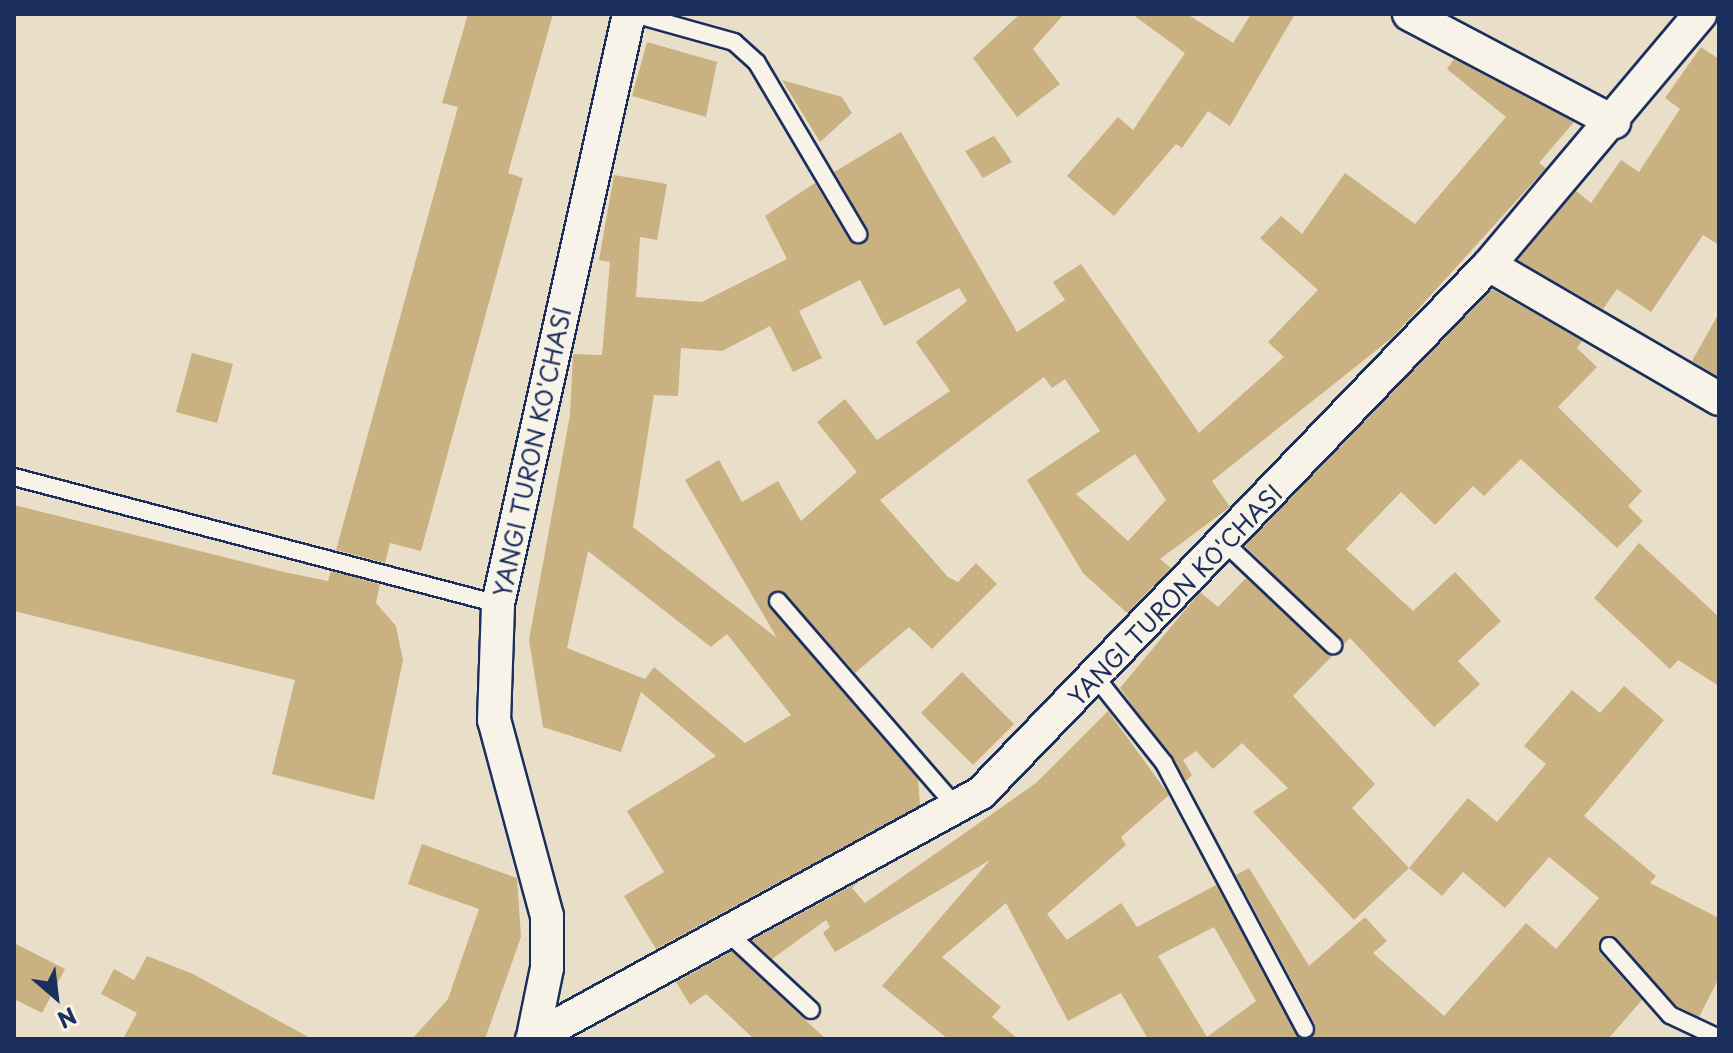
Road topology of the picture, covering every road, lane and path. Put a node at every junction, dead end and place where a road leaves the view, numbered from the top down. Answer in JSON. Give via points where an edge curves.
{"nodes":[{"id":1,"x":632,"y":14,"type":"edge"},
{"id":2,"x":1409,"y":14,"type":"edge"},
{"id":3,"x":1700,"y":14,"type":"edge"},
{"id":4,"x":1614,"y":122,"type":"junction"},
{"id":5,"x":858,"y":234,"type":"dead end"},
{"id":6,"x":1489,"y":265,"type":"junction"},
{"id":7,"x":1719,"y":399,"type":"edge"},
{"id":8,"x":14,"y":477,"type":"edge"},
{"id":9,"x":1225,"y":543,"type":"junction"},
{"id":10,"x":778,"y":601,"type":"dead end"},
{"id":11,"x":498,"y":604,"type":"junction"},
{"id":12,"x":1333,"y":645,"type":"dead end"},
{"id":13,"x":1098,"y":680,"type":"junction"},
{"id":14,"x":957,"y":808,"type":"junction"},
{"id":15,"x":728,"y":933,"type":"junction"},
{"id":16,"x":1609,"y":946,"type":"dead end"},
{"id":17,"x":811,"y":1010,"type":"dead end"},
{"id":18,"x":1305,"y":1029,"type":"dead end"},
{"id":19,"x":533,"y":1036,"type":"edge"},
{"id":20,"x":1719,"y":1038,"type":"edge"}],
"edges":[{"from":1,"to":5,"type":"lane","via":[[734,42],[757,63]]},
{"from":1,"to":11,"type":"street","name":"YANGI TURON KO'CHASI"},
{"from":2,"to":4,"type":"street"},
{"from":3,"to":4,"type":"street","name":"YANGI TURON KO'CHASI"},
{"from":4,"to":6,"type":"street","name":"YANGI TURON KO'CHASI"},
{"from":6,"to":7,"type":"street"},
{"from":6,"to":9,"type":"street","name":"YANGI TURON KO'CHASI"},
{"from":8,"to":11,"type":"lane"},
{"from":9,"to":12,"type":"lane"},
{"from":9,"to":13,"type":"street","name":"YANGI TURON KO'CHASI"},
{"from":10,"to":14,"type":"lane"},
{"from":11,"to":19,"type":"street","name":"YANGI TURON KO'CHASI","via":[[494,720],[547,916],[547,968]]},
{"from":13,"to":14,"type":"street","name":"YANGI TURON KO'CHASI"},
{"from":13,"to":18,"type":"lane","via":[[1164,763]]},
{"from":14,"to":15,"type":"street","name":"YANGI TURON KO'CHASI"},
{"from":15,"to":17,"type":"lane"},
{"from":15,"to":19,"type":"street","name":"YANGI TURON KO'CHASI"},
{"from":16,"to":20,"type":"lane","via":[[1670,1015]]}]}
